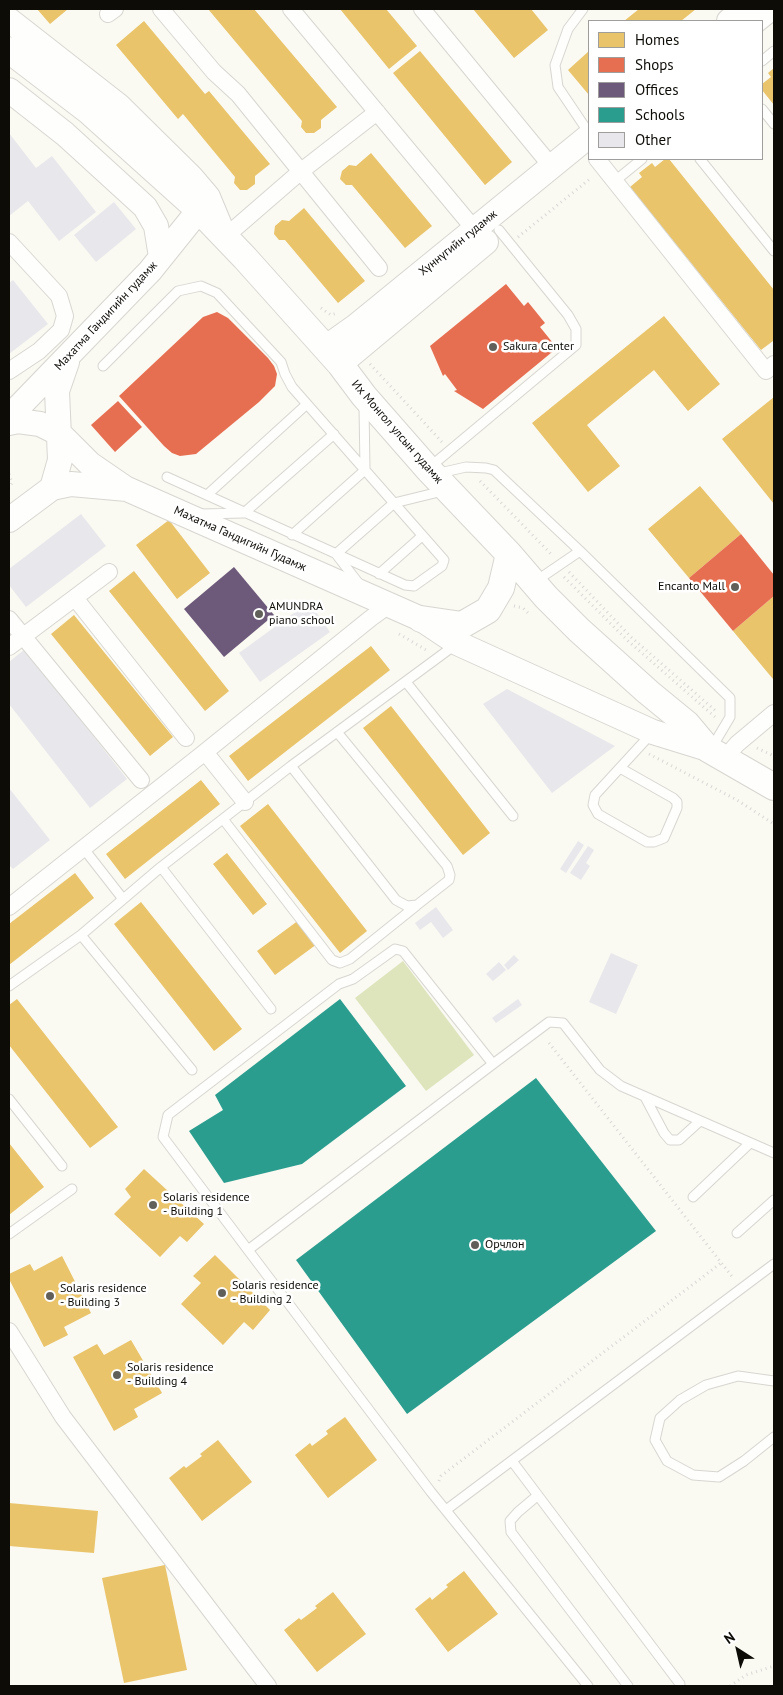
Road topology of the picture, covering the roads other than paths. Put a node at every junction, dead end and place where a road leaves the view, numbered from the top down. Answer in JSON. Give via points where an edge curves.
{"nodes":[{"id":1,"x":161,"y":9,"type":"edge"},
{"id":2,"x":291,"y":9,"type":"edge"},
{"id":3,"x":422,"y":9,"type":"edge"},
{"id":4,"x":583,"y":9,"type":"edge"},
{"id":5,"x":744,"y":9,"type":"edge"},
{"id":6,"x":770,"y":9,"type":"edge"},
{"id":7,"x":9,"y":20,"type":"edge"},
{"id":8,"x":730,"y":20,"type":"edge"},
{"id":9,"x":756,"y":20,"type":"edge"},
{"id":10,"x":9,"y":50,"type":"edge"},
{"id":11,"x":774,"y":51,"type":"edge"},
{"id":12,"x":763,"y":60,"type":"edge"},
{"id":13,"x":9,"y":90,"type":"edge"},
{"id":14,"x":763,"y":110,"type":"edge"},
{"id":15,"x":377,"y":112,"type":"junction"},
{"id":16,"x":774,"y":124,"type":"edge"},
{"id":17,"x":588,"y":132,"type":"edge"},
{"id":18,"x":588,"y":135,"type":"edge"},
{"id":19,"x":641,"y":160,"type":"edge"},
{"id":20,"x":701,"y":160,"type":"edge"},
{"id":21,"x":597,"y":161,"type":"edge"},
{"id":22,"x":552,"y":167,"type":"junction"},
{"id":23,"x":300,"y":172,"type":"junction"},
{"id":24,"x":615,"y":181,"type":"junction"},
{"id":25,"x":199,"y":210,"type":"junction"},
{"id":26,"x":476,"y":230,"type":"junction"},
{"id":27,"x":225,"y":237,"type":"junction"},
{"id":28,"x":504,"y":237,"type":"junction"},
{"id":29,"x":9,"y":242,"type":"edge"},
{"id":30,"x":774,"y":251,"type":"edge"},
{"id":31,"x":161,"y":257,"type":"junction"},
{"id":32,"x":379,"y":268,"type":"dead end"},
{"id":33,"x":69,"y":356,"type":"junction"},
{"id":34,"x":343,"y":359,"type":"junction"},
{"id":35,"x":774,"y":364,"type":"edge"},
{"id":36,"x":103,"y":366,"type":"dead end"},
{"id":37,"x":9,"y":371,"type":"edge"},
{"id":38,"x":364,"y":396,"type":"junction"},
{"id":39,"x":307,"y":404,"type":"junction"},
{"id":40,"x":9,"y":417,"type":"edge"},
{"id":41,"x":9,"y":424,"type":"edge"},
{"id":42,"x":60,"y":434,"type":"junction"},
{"id":43,"x":334,"y":434,"type":"junction"},
{"id":44,"x":365,"y":470,"type":"junction"},
{"id":45,"x":440,"y":472,"type":"junction"},
{"id":46,"x":167,"y":477,"type":"dead end"},
{"id":47,"x":52,"y":488,"type":"junction"},
{"id":48,"x":127,"y":489,"type":"junction"},
{"id":49,"x":207,"y":495,"type":"junction"},
{"id":50,"x":394,"y":503,"type":"junction"},
{"id":51,"x":244,"y":513,"type":"junction"},
{"id":52,"x":184,"y":514,"type":"junction"},
{"id":53,"x":9,"y":520,"type":"edge"},
{"id":54,"x":292,"y":534,"type":"junction"},
{"id":55,"x":422,"y":536,"type":"junction"},
{"id":56,"x":580,"y":551,"type":"junction"},
{"id":57,"x":336,"y":554,"type":"junction"},
{"id":58,"x":509,"y":554,"type":"junction"},
{"id":59,"x":108,"y":572,"type":"dead end"},
{"id":60,"x":379,"y":574,"type":"junction"},
{"id":61,"x":544,"y":575,"type":"junction"},
{"id":62,"x":75,"y":598,"type":"junction"},
{"id":63,"x":380,"y":601,"type":"junction"},
{"id":64,"x":9,"y":619,"type":"edge"},
{"id":65,"x":421,"y":619,"type":"junction"},
{"id":66,"x":23,"y":637,"type":"junction"},
{"id":67,"x":457,"y":643,"type":"junction"},
{"id":68,"x":9,"y":647,"type":"edge"},
{"id":69,"x":406,"y":682,"type":"junction"},
{"id":70,"x":774,"y":713,"type":"edge"},
{"id":71,"x":337,"y":732,"type":"junction"},
{"id":72,"x":653,"y":732,"type":"junction"},
{"id":73,"x":186,"y":738,"type":"dead end"},
{"id":74,"x":205,"y":752,"type":"junction"},
{"id":75,"x":715,"y":752,"type":"junction"},
{"id":76,"x":291,"y":766,"type":"junction"},
{"id":77,"x":620,"y":768,"type":"junction"},
{"id":78,"x":141,"y":780,"type":"dead end"},
{"id":79,"x":774,"y":787,"type":"edge"},
{"id":80,"x":244,"y":802,"type":"junction"},
{"id":81,"x":513,"y":816,"type":"dead end"},
{"id":82,"x":223,"y":819,"type":"junction"},
{"id":83,"x":84,"y":849,"type":"junction"},
{"id":84,"x":161,"y":867,"type":"junction"},
{"id":85,"x":123,"y":899,"type":"junction"},
{"id":86,"x":417,"y":905,"type":"junction"},
{"id":87,"x":9,"y":907,"type":"edge"},
{"id":88,"x":81,"y":935,"type":"junction"},
{"id":89,"x":9,"y":986,"type":"edge"},
{"id":90,"x":271,"y":1009,"type":"dead end"},
{"id":91,"x":493,"y":1064,"type":"junction"},
{"id":92,"x":192,"y":1070,"type":"dead end"},
{"id":93,"x":645,"y":1097,"type":"junction"},
{"id":94,"x":9,"y":1099,"type":"edge"},
{"id":95,"x":700,"y":1121,"type":"junction"},
{"id":96,"x":750,"y":1142,"type":"junction"},
{"id":97,"x":774,"y":1153,"type":"edge"},
{"id":98,"x":62,"y":1166,"type":"dead end"},
{"id":99,"x":72,"y":1189,"type":"dead end"},
{"id":100,"x":693,"y":1197,"type":"dead end"},
{"id":101,"x":774,"y":1200,"type":"edge"},
{"id":102,"x":737,"y":1233,"type":"dead end"},
{"id":103,"x":9,"y":1234,"type":"edge"},
{"id":104,"x":248,"y":1250,"type":"junction"},
{"id":105,"x":774,"y":1264,"type":"edge"},
{"id":106,"x":9,"y":1331,"type":"edge"},
{"id":107,"x":774,"y":1381,"type":"edge"},
{"id":108,"x":774,"y":1437,"type":"edge"},
{"id":109,"x":512,"y":1461,"type":"junction"},
{"id":110,"x":537,"y":1496,"type":"junction"},
{"id":111,"x":446,"y":1510,"type":"junction"},
{"id":112,"x":680,"y":1684,"type":"dead end"},
{"id":113,"x":268,"y":1686,"type":"edge"},
{"id":114,"x":588,"y":1686,"type":"edge"},
{"id":115,"x":628,"y":1686,"type":"edge"}],
"edges":[{"from":1,"to":23,"type":"street","via":[[214,72],[238,94]]},
{"from":2,"to":15,"type":"street"},
{"from":3,"to":22,"type":"street"},
{"from":4,"to":17,"type":"lane","via":[[568,29],[555,65],[558,87]]},
{"from":5,"to":8,"type":"main road"},
{"from":6,"to":9,"type":"main road"},
{"from":7,"to":27,"type":"main road","via":[[119,106],[190,177],[208,197]]},
{"from":10,"to":25,"type":"main road","name":"Их Монгол улсын гудамж","via":[[90,112]]},
{"from":11,"to":12,"type":"lane"},
{"from":13,"to":31,"type":"main road","via":[[65,134],[145,208],[156,226]]},
{"from":14,"to":16,"type":"lane"},
{"from":15,"to":23,"type":"street"},
{"from":15,"to":26,"type":"street"},
{"from":18,"to":22,"type":"main road","name":"Хүннүгийн гудамж"},
{"from":19,"to":24,"type":"lane"},
{"from":20,"to":30,"type":"lane"},
{"from":21,"to":24,"type":"street"},
{"from":21,"to":28,"type":"main road","name":"Хүннүгийн гудамж"},
{"from":22,"to":26,"type":"main road","name":"Хүннүгийн гудамж"},
{"from":23,"to":27,"type":"street"},
{"from":23,"to":32,"type":"street"},
{"from":24,"to":35,"type":"street","via":[[766,371]]},
{"from":25,"to":27,"type":"main road","name":"Их Монгол улсын гудамж"},
{"from":25,"to":31,"type":"main road","name":"Махатма Гандигийн гудамж"},
{"from":26,"to":34,"type":"main road","name":"Хүннүгийн гудамж","via":[[356,326]]},
{"from":27,"to":34,"type":"main road","name":"Их Монгол улсын гудамж"},
{"from":28,"to":34,"type":"main road","name":"Хүннүгийн гудамж"},
{"from":28,"to":45,"type":"lane","via":[[568,315],[576,329],[576,344]]},
{"from":29,"to":37,"type":"street","via":[[59,296],[65,316],[61,330],[45,346]]},
{"from":31,"to":33,"type":"main road","name":"Махатма Гандигийн гудамж"},
{"from":33,"to":40,"type":"main road","name":"Махатма Гандигийн гудамж"},
{"from":33,"to":42,"type":"main road","via":[[57,391]]},
{"from":34,"to":38,"type":"main road","name":"Их Монгол улсын гудамж"},
{"from":36,"to":39,"type":"lane","via":[[178,290],[201,286],[217,293],[281,362],[292,386]]},
{"from":38,"to":44,"type":"lane"},
{"from":38,"to":45,"type":"main road","name":"Их Монгол улсын гудамж"},
{"from":39,"to":43,"type":"lane"},
{"from":39,"to":49,"type":"lane"},
{"from":41,"to":42,"type":"main road","via":[[18,421],[40,424]]},
{"from":42,"to":47,"type":"main road","via":[[60,460]]},
{"from":42,"to":48,"type":"main road","via":[[90,464]]},
{"from":43,"to":44,"type":"lane"},
{"from":43,"to":51,"type":"lane"},
{"from":44,"to":50,"type":"lane"},
{"from":44,"to":54,"type":"lane"},
{"from":45,"to":50,"type":"lane"},
{"from":45,"to":56,"type":"lane","via":[[466,467],[494,470]]},
{"from":45,"to":58,"type":"main road","name":"Их Монгол улсын гудамж"},
{"from":46,"to":49,"type":"lane"},
{"from":47,"to":48,"type":"main road","name":"Махатма Гандигийн Гудамж","via":[[71,484]]},
{"from":47,"to":53,"type":"main road"},
{"from":48,"to":52,"type":"main road","name":"Махатма Гандигийн Гудамж"},
{"from":49,"to":51,"type":"lane"},
{"from":50,"to":55,"type":"lane"},
{"from":50,"to":57,"type":"lane"},
{"from":51,"to":52,"type":"lane"},
{"from":51,"to":54,"type":"lane"},
{"from":52,"to":63,"type":"main road","name":"Махатма Гандигийн Гудамж"},
{"from":54,"to":57,"type":"lane"},
{"from":55,"to":60,"type":"lane"},
{"from":55,"to":60,"type":"lane","via":[[444,560],[442,566],[414,586]]},
{"from":56,"to":61,"type":"lane"},
{"from":56,"to":75,"type":"lane","via":[[730,698],[730,717]]},
{"from":57,"to":60,"type":"lane"},
{"from":57,"to":63,"type":"lane"},
{"from":58,"to":61,"type":"main road","name":"Их Монгол улсын гудамж"},
{"from":58,"to":65,"type":"main road","via":[[501,588],[488,610],[462,626]]},
{"from":59,"to":62,"type":"street"},
{"from":61,"to":75,"type":"main road","name":"Их Монгол улсын гудамж","via":[[579,630]]},
{"from":62,"to":66,"type":"street"},
{"from":62,"to":73,"type":"street"},
{"from":63,"to":65,"type":"main road","name":"Махатма Гандигийн Гудамж"},
{"from":63,"to":74,"type":"street","via":[[371,618]]},
{"from":64,"to":66,"type":"street"},
{"from":65,"to":67,"type":"main road","name":"Их Монгол улсын гудамж"},
{"from":66,"to":68,"type":"street"},
{"from":66,"to":78,"type":"street"},
{"from":67,"to":69,"type":"lane"},
{"from":67,"to":72,"type":"main road","name":"Их Монгол улсын гудамж"},
{"from":69,"to":71,"type":"lane"},
{"from":69,"to":81,"type":"lane"},
{"from":70,"to":75,"type":"street","via":[[737,744]]},
{"from":71,"to":76,"type":"lane"},
{"from":71,"to":86,"type":"lane","via":[[447,866],[449,880]]},
{"from":72,"to":75,"type":"main road","name":"Их Монгол улсын гудамж"},
{"from":72,"to":77,"type":"lane"},
{"from":74,"to":80,"type":"street"},
{"from":74,"to":83,"type":"street"},
{"from":75,"to":79,"type":"main road","name":"Их Монгол улсын гудамж"},
{"from":76,"to":80,"type":"lane"},
{"from":76,"to":86,"type":"lane","via":[[396,900],[407,906]]},
{"from":77,"to":77,"type":"lane","via":[[595,796],[593,805],[598,814],[647,842],[664,838],[677,802]]},
{"from":80,"to":82,"type":"lane"},
{"from":82,"to":84,"type":"lane"},
{"from":82,"to":86,"type":"lane","via":[[332,960],[340,963],[350,959]]},
{"from":83,"to":85,"type":"lane"},
{"from":83,"to":87,"type":"street"},
{"from":84,"to":85,"type":"lane"},
{"from":84,"to":90,"type":"lane"},
{"from":85,"to":88,"type":"lane"},
{"from":88,"to":89,"type":"lane"},
{"from":88,"to":92,"type":"lane"},
{"from":91,"to":93,"type":"lane","via":[[549,1022],[563,1023],[600,1070],[621,1086]]},
{"from":91,"to":104,"type":"lane"},
{"from":91,"to":104,"type":"lane","via":[[404,950],[395,949],[353,979],[339,984],[168,1115],[163,1137]]},
{"from":93,"to":95,"type":"lane"},
{"from":93,"to":95,"type":"lane","via":[[670,1140],[679,1140]]},
{"from":94,"to":98,"type":"lane"},
{"from":95,"to":96,"type":"lane"},
{"from":96,"to":97,"type":"lane"},
{"from":96,"to":100,"type":"lane"},
{"from":99,"to":103,"type":"lane"},
{"from":101,"to":102,"type":"lane"},
{"from":104,"to":111,"type":"lane"},
{"from":105,"to":109,"type":"lane"},
{"from":106,"to":113,"type":"street","via":[[63,1417]]},
{"from":107,"to":108,"type":"lane","via":[[738,1376],[706,1385],[680,1400],[660,1418],[655,1440],[667,1461],[693,1474],[719,1477]]},
{"from":109,"to":110,"type":"lane"},
{"from":109,"to":111,"type":"lane"},
{"from":110,"to":112,"type":"lane"},
{"from":110,"to":115,"type":"lane","via":[[510,1521],[511,1532]]},
{"from":111,"to":114,"type":"lane"}]}
